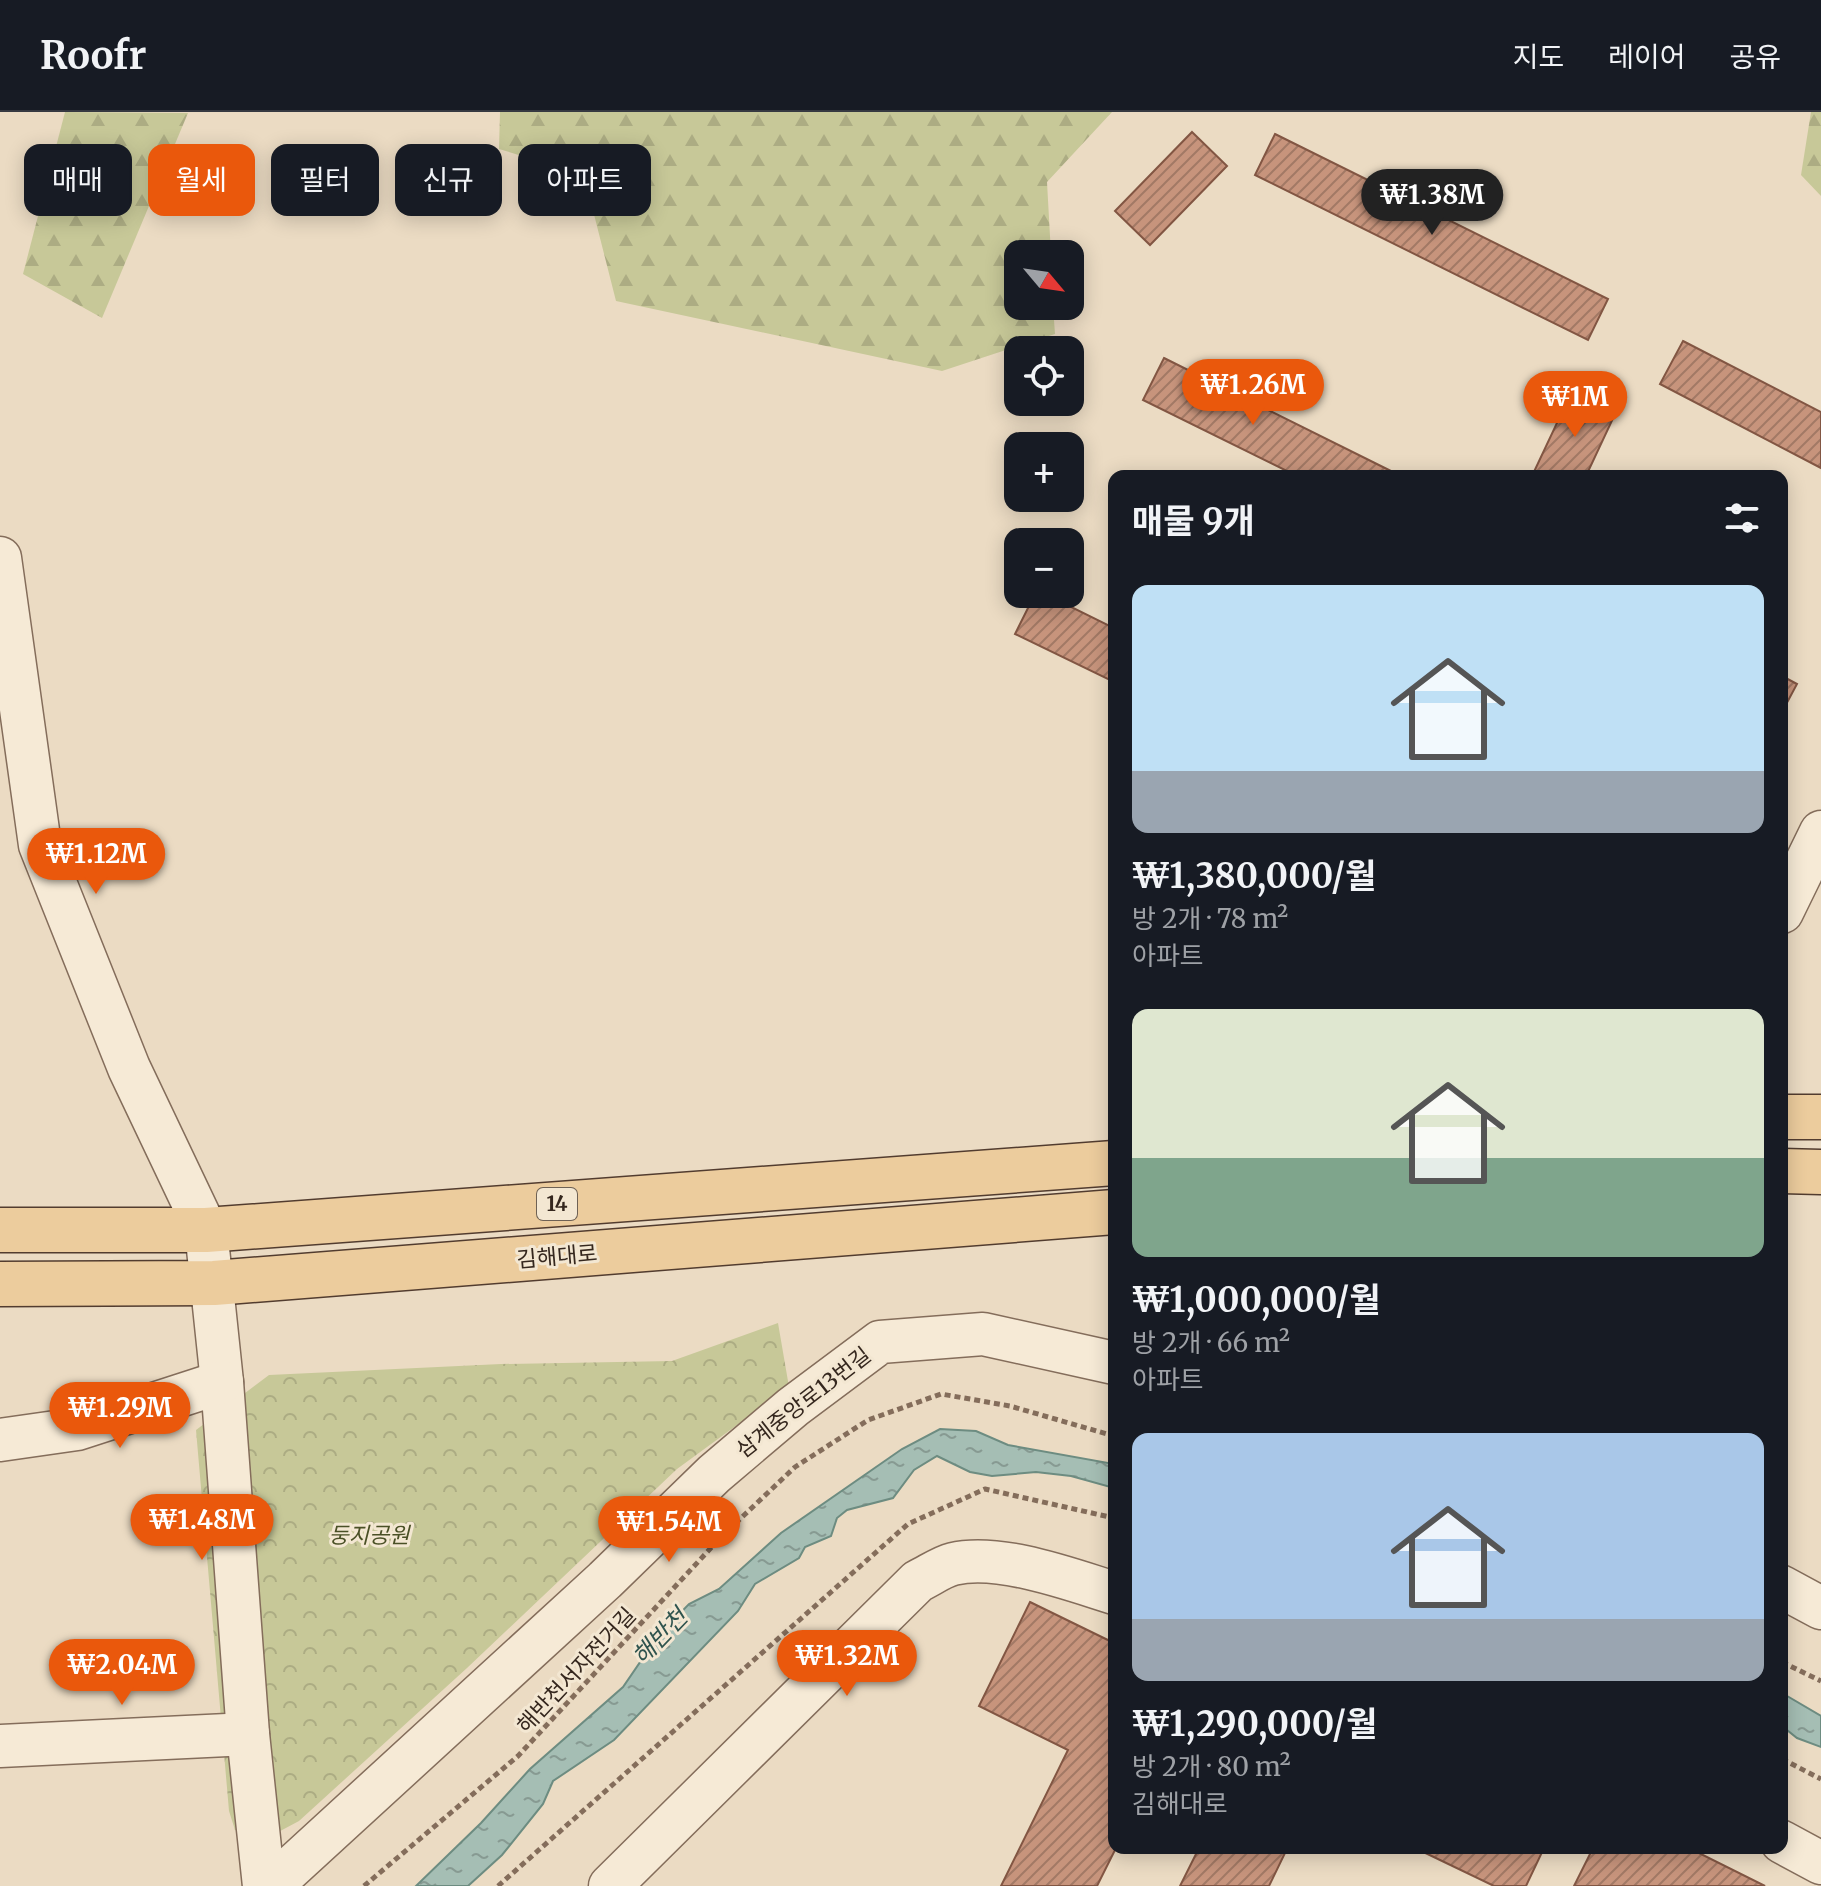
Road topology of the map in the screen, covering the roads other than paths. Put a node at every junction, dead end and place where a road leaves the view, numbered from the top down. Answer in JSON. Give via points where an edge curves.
{"nodes":[{"id":1,"x":0,"y":558,"type":"edge"},
{"id":2,"x":1821,"y":832,"type":"edge"},
{"id":3,"x":1788,"y":900,"type":"edge"},
{"id":4,"x":1788,"y":1117,"type":"edge"},
{"id":5,"x":1821,"y":1117,"type":"edge"},
{"id":6,"x":1108,"y":1163,"type":"edge"},
{"id":7,"x":1788,"y":1171,"type":"edge"},
{"id":8,"x":1821,"y":1172,"type":"edge"},
{"id":9,"x":1108,"y":1212,"type":"edge"},
{"id":10,"x":0,"y":1230,"type":"edge"},
{"id":11,"x":206,"y":1230,"type":"junction"},
{"id":12,"x":214,"y":1283,"type":"junction"},
{"id":13,"x":0,"y":1284,"type":"edge"},
{"id":14,"x":1108,"y":1362,"type":"edge"},
{"id":15,"x":222,"y":1382,"type":"junction"},
{"id":16,"x":0,"y":1440,"type":"edge"},
{"id":17,"x":1788,"y":1590,"type":"edge"},
{"id":18,"x":1108,"y":1591,"type":"edge"},
{"id":19,"x":1821,"y":1608,"type":"edge"},
{"id":20,"x":248,"y":1734,"type":"junction"},
{"id":21,"x":0,"y":1746,"type":"edge"},
{"id":22,"x":1788,"y":1845,"type":"edge"},
{"id":23,"x":1821,"y":1863,"type":"edge"},
{"id":24,"x":264,"y":1886,"type":"edge"},
{"id":25,"x":271,"y":1886,"type":"edge"},
{"id":26,"x":610,"y":1886,"type":"edge"}],
"edges":[{"from":1,"to":11,"type":"street","via":[[40,845],[129,1068]]},
{"from":2,"to":3,"type":"street"},
{"from":4,"to":5,"type":"main road"},
{"from":6,"to":11,"type":"main road","number":"14"},
{"from":7,"to":8,"type":"main road"},
{"from":9,"to":12,"type":"main road","name":"김해대로"},
{"from":10,"to":11,"type":"main road","number":"14"},
{"from":11,"to":12,"type":"street"},
{"from":12,"to":13,"type":"main road","name":"김해대로"},
{"from":12,"to":15,"type":"street"},
{"from":14,"to":25,"type":"street","name":"삼계중앙로13번길","via":[[983,1334],[880,1342],[714,1474]]},
{"from":15,"to":16,"type":"street","via":[[77,1429]]},
{"from":15,"to":20,"type":"street"},
{"from":17,"to":19,"type":"street"},
{"from":18,"to":26,"type":"street","via":[[999,1563],[953,1564],[918,1581]]},
{"from":20,"to":21,"type":"street"},
{"from":20,"to":24,"type":"street"},
{"from":22,"to":23,"type":"street"}]}
